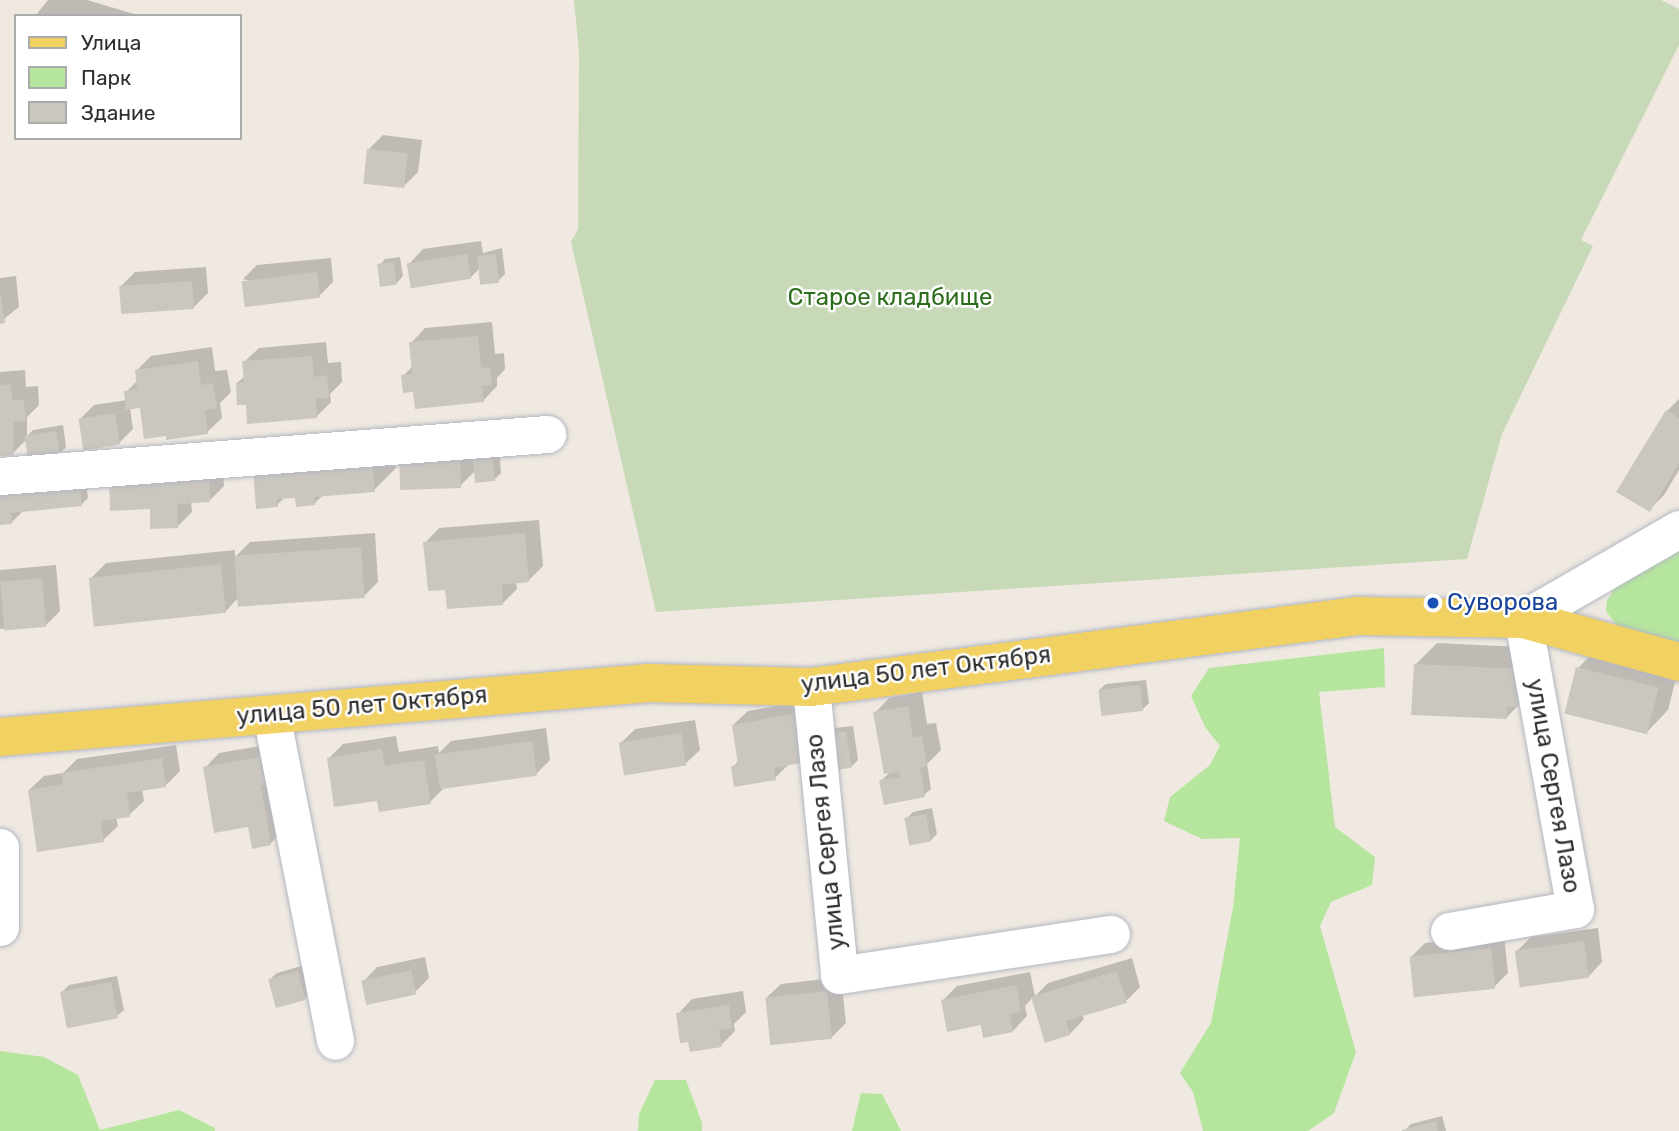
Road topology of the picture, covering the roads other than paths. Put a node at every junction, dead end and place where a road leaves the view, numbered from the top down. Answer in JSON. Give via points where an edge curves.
{"nodes":[{"id":1,"x":547,"y":434,"type":"dead end"},
{"id":2,"x":0,"y":476,"type":"edge"},
{"id":3,"x":1679,"y":529,"type":"edge"},
{"id":4,"x":1523,"y":620,"type":"junction"},
{"id":5,"x":1679,"y":662,"type":"edge"},
{"id":6,"x":811,"y":687,"type":"junction"},
{"id":7,"x":271,"y":714,"type":"junction"},
{"id":8,"x":0,"y":737,"type":"edge"},
{"id":9,"x":0,"y":847,"type":"edge"},
{"id":10,"x":0,"y":927,"type":"edge"},
{"id":11,"x":1449,"y":931,"type":"dead end"},
{"id":12,"x":1111,"y":934,"type":"dead end"},
{"id":13,"x":335,"y":1041,"type":"dead end"}],
"edges":[{"from":1,"to":2,"type":"street"},
{"from":3,"to":4,"type":"street"},
{"from":4,"to":5,"type":"main road","name":"улица 50 лет Октября"},
{"from":4,"to":6,"type":"main road","name":"улица 50 лет Октября","via":[[1358,616]]},
{"from":4,"to":11,"type":"street","name":"улица Сергея Лазо","via":[[1575,909]]},
{"from":6,"to":7,"type":"main road","name":"улица 50 лет Октября","via":[[649,683]]},
{"from":6,"to":12,"type":"street","name":"улица Сергея Лазо","via":[[839,975]]},
{"from":7,"to":8,"type":"main road","name":"улица 50 лет Октября"},
{"from":7,"to":13,"type":"street"},
{"from":9,"to":10,"type":"street"}]}
